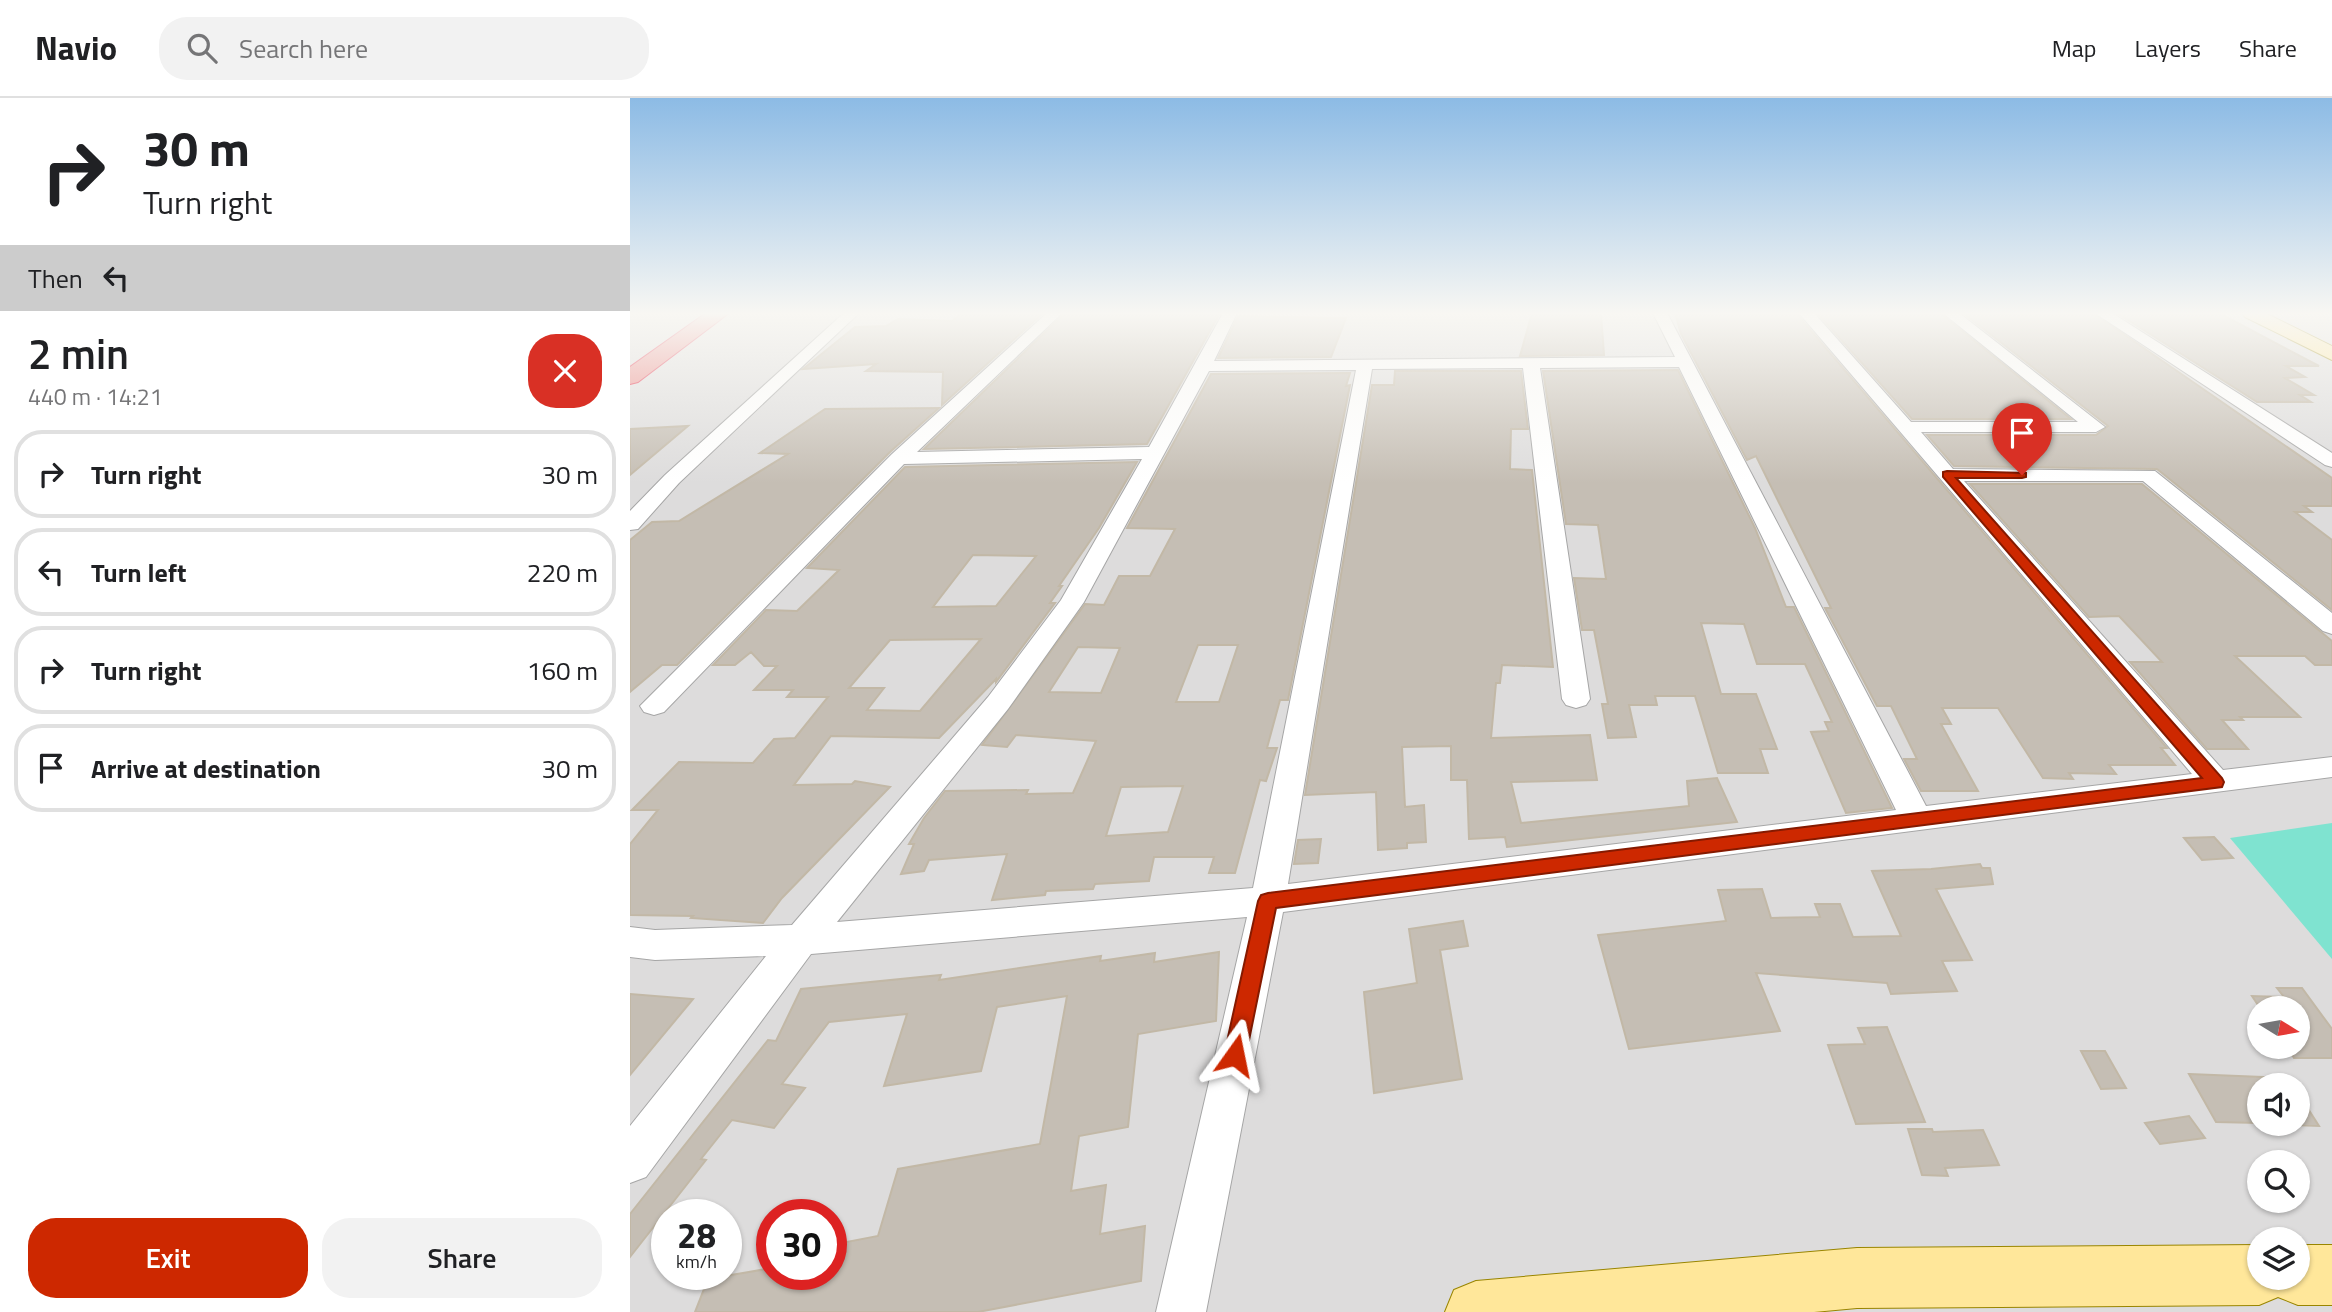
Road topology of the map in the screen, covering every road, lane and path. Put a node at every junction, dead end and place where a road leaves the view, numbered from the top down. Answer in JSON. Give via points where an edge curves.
{"nodes":[{"id":1,"x":791,"y":370,"type":"edge"},
{"id":2,"x":994,"y":370,"type":"edge"},
{"id":3,"x":1202,"y":370,"type":"edge"},
{"id":4,"x":1364,"y":370,"type":"edge"},
{"id":5,"x":1532,"y":370,"type":"edge"},
{"id":6,"x":1691,"y":370,"type":"edge"},
{"id":7,"x":1855,"y":370,"type":"edge"},
{"id":8,"x":2022,"y":370,"type":"edge"},
{"id":9,"x":2190,"y":370,"type":"edge"},
{"id":10,"x":1905,"y":427,"type":"junction"},
{"id":11,"x":1155,"y":453,"type":"junction"},
{"id":12,"x":900,"y":458,"type":"junction"},
{"id":13,"x":2332,"y":461,"type":"edge"},
{"id":14,"x":1947,"y":475,"type":"junction"},
{"id":15,"x":630,"y":524,"type":"edge"},
{"id":16,"x":2332,"y":626,"type":"edge"},
{"id":17,"x":1576,"y":699,"type":"dead end"},
{"id":18,"x":654,"y":706,"type":"dead end"},
{"id":19,"x":2332,"y":768,"type":"edge"},
{"id":20,"x":2216,"y":782,"type":"junction"},
{"id":21,"x":1917,"y":819,"type":"junction"},
{"id":22,"x":1268,"y":901,"type":"junction"},
{"id":23,"x":801,"y":940,"type":"junction"},
{"id":24,"x":630,"y":942,"type":"edge"},
{"id":25,"x":630,"y":1161,"type":"edge"},
{"id":26,"x":2247,"y":1281,"type":"edge"},
{"id":27,"x":1864,"y":1295,"type":"edge"},
{"id":28,"x":1181,"y":1312,"type":"edge"},
{"id":29,"x":1476,"y":1312,"type":"edge"}],
"edges":[{"from":1,"to":15,"type":"street"},
{"from":2,"to":12,"type":"street"},
{"from":3,"to":11,"type":"street"},
{"from":4,"to":22,"type":"street"},
{"from":5,"to":17,"type":"street"},
{"from":6,"to":21,"type":"street"},
{"from":7,"to":10,"type":"street"},
{"from":8,"to":10,"type":"street","via":[[2096,428]]},
{"from":9,"to":13,"type":"street"},
{"from":10,"to":14,"type":"street"},
{"from":11,"to":12,"type":"street"},
{"from":11,"to":23,"type":"street","via":[[1072,602],[1014,681]]},
{"from":12,"to":18,"type":"street"},
{"from":14,"to":16,"type":"street","via":[[2148,475]]},
{"from":14,"to":20,"type":"street"},
{"from":19,"to":20,"type":"street"},
{"from":20,"to":21,"type":"street"},
{"from":21,"to":22,"type":"street"},
{"from":22,"to":23,"type":"street"},
{"from":22,"to":28,"type":"street"},
{"from":23,"to":24,"type":"street"},
{"from":23,"to":25,"type":"street"},
{"from":26,"to":27,"type":"main road"},
{"from":27,"to":29,"type":"main road"}]}
